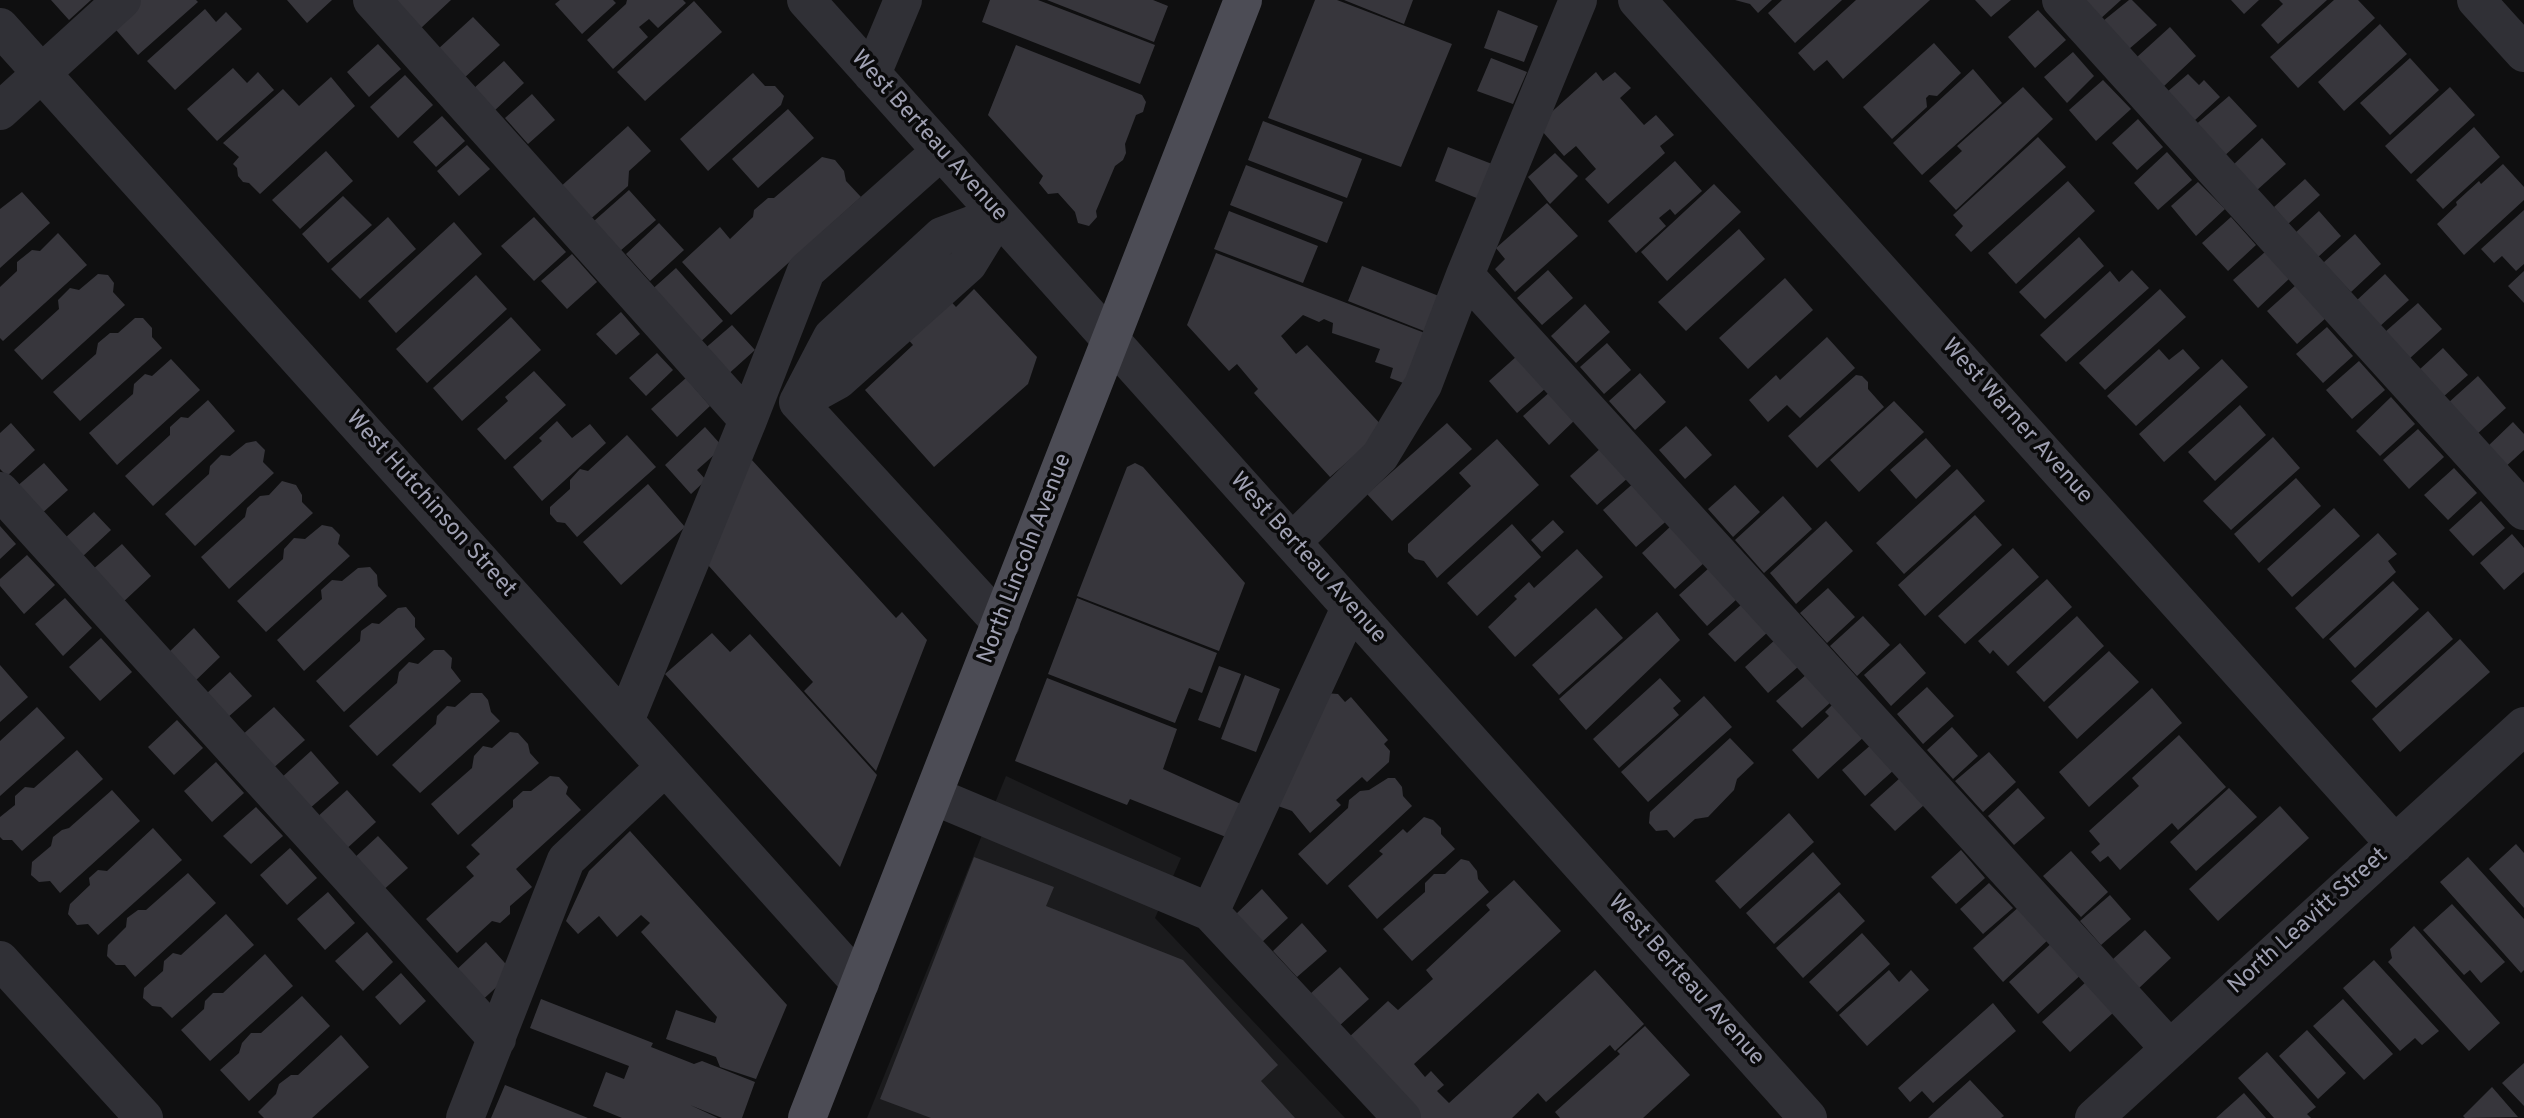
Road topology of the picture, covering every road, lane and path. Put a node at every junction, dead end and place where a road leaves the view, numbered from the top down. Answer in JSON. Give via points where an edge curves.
{"nodes":[{"id":1,"x":122,"y":0,"type":"edge"},
{"id":2,"x":372,"y":0,"type":"edge"},
{"id":3,"x":806,"y":0,"type":"edge"},
{"id":4,"x":903,"y":0,"type":"edge"},
{"id":5,"x":1243,"y":0,"type":"edge"},
{"id":6,"x":1578,"y":0,"type":"edge"},
{"id":7,"x":1637,"y":0,"type":"edge"},
{"id":8,"x":2061,"y":0,"type":"edge"},
{"id":9,"x":2476,"y":0,"type":"edge"},
{"id":10,"x":0,"y":27,"type":"edge"},
{"id":11,"x":2524,"y":53,"type":"edge"},
{"id":12,"x":42,"y":74,"type":"junction"},
{"id":13,"x":872,"y":74,"type":"junction"},
{"id":14,"x":0,"y":111,"type":"edge"},
{"id":15,"x":941,"y":151,"type":"junction"},
{"id":16,"x":998,"y":215,"type":"junction"},
{"id":17,"x":1465,"y":275,"type":"junction"},
{"id":18,"x":1111,"y":341,"type":"junction"},
{"id":19,"x":748,"y":420,"type":"junction"},
{"id":20,"x":0,"y":491,"type":"edge"},
{"id":21,"x":2524,"y":511,"type":"edge"},
{"id":22,"x":1292,"y":542,"type":"junction"},
{"id":23,"x":1350,"y":608,"type":"junction"},
{"id":24,"x":1001,"y":623,"type":"junction"},
{"id":25,"x":625,"y":722,"type":"junction"},
{"id":26,"x":2524,"y":726,"type":"edge"},
{"id":27,"x":665,"y":767,"type":"junction"},
{"id":28,"x":934,"y":796,"type":"junction"},
{"id":29,"x":2395,"y":844,"type":"junction"},
{"id":30,"x":1210,"y":912,"type":"junction"},
{"id":31,"x":0,"y":960,"type":"edge"},
{"id":32,"x":860,"y":983,"type":"junction"},
{"id":33,"x":497,"y":1039,"type":"junction"},
{"id":34,"x":2169,"y":1049,"type":"junction"},
{"id":35,"x":144,"y":1118,"type":"edge"},
{"id":36,"x":466,"y":1118,"type":"edge"},
{"id":37,"x":807,"y":1118,"type":"edge"},
{"id":38,"x":1402,"y":1118,"type":"edge"},
{"id":39,"x":1808,"y":1118,"type":"edge"},
{"id":40,"x":2094,"y":1118,"type":"edge"}],
"edges":[{"from":1,"to":12,"type":"street"},
{"from":2,"to":19,"type":"street"},
{"from":3,"to":13,"type":"street","name":"West Berteau Avenue"},
{"from":4,"to":13,"type":"street"},
{"from":5,"to":18,"type":"main road","name":"North Lincoln Avenue"},
{"from":6,"to":17,"type":"street"},
{"from":7,"to":29,"type":"street","name":"West Warner Avenue"},
{"from":8,"to":21,"type":"street"},
{"from":9,"to":11,"type":"street"},
{"from":10,"to":12,"type":"street","name":"West Hutchinson Street"},
{"from":12,"to":14,"type":"street"},
{"from":12,"to":25,"type":"street","name":"West Hutchinson Street"},
{"from":13,"to":15,"type":"street","name":"West Berteau Avenue"},
{"from":15,"to":16,"type":"street","name":"West Berteau Avenue"},
{"from":15,"to":19,"type":"street","via":[[806,271]]},
{"from":16,"to":18,"type":"street","name":"West Berteau Avenue"},
{"from":16,"to":24,"type":"street","via":[[968,264],[838,380],[798,402]]},
{"from":17,"to":22,"type":"street","via":[[1423,384],[1380,456]]},
{"from":17,"to":34,"type":"street"},
{"from":18,"to":22,"type":"street","name":"West Berteau Avenue"},
{"from":18,"to":24,"type":"main road","name":"North Lincoln Avenue"},
{"from":19,"to":25,"type":"street"},
{"from":20,"to":33,"type":"street"},
{"from":22,"to":23,"type":"street","name":"West Berteau Avenue"},
{"from":23,"to":30,"type":"street"},
{"from":23,"to":39,"type":"street","name":"West Berteau Avenue"},
{"from":24,"to":28,"type":"main road","name":"North Lincoln Avenue"},
{"from":25,"to":27,"type":"street","name":"West Hutchinson Street"},
{"from":26,"to":29,"type":"street","name":"North Leavitt Street"},
{"from":27,"to":32,"type":"street","name":"West Hutchinson Street"},
{"from":27,"to":33,"type":"street","via":[[566,860]]},
{"from":28,"to":30,"type":"street"},
{"from":28,"to":32,"type":"main road","name":"North Lincoln Avenue"},
{"from":29,"to":34,"type":"street","name":"North Leavitt Street"},
{"from":30,"to":38,"type":"street"},
{"from":31,"to":35,"type":"street"},
{"from":32,"to":37,"type":"main road","name":"North Lincoln Avenue"},
{"from":33,"to":36,"type":"street"},
{"from":34,"to":40,"type":"street","name":"North Leavitt Street"}]}
